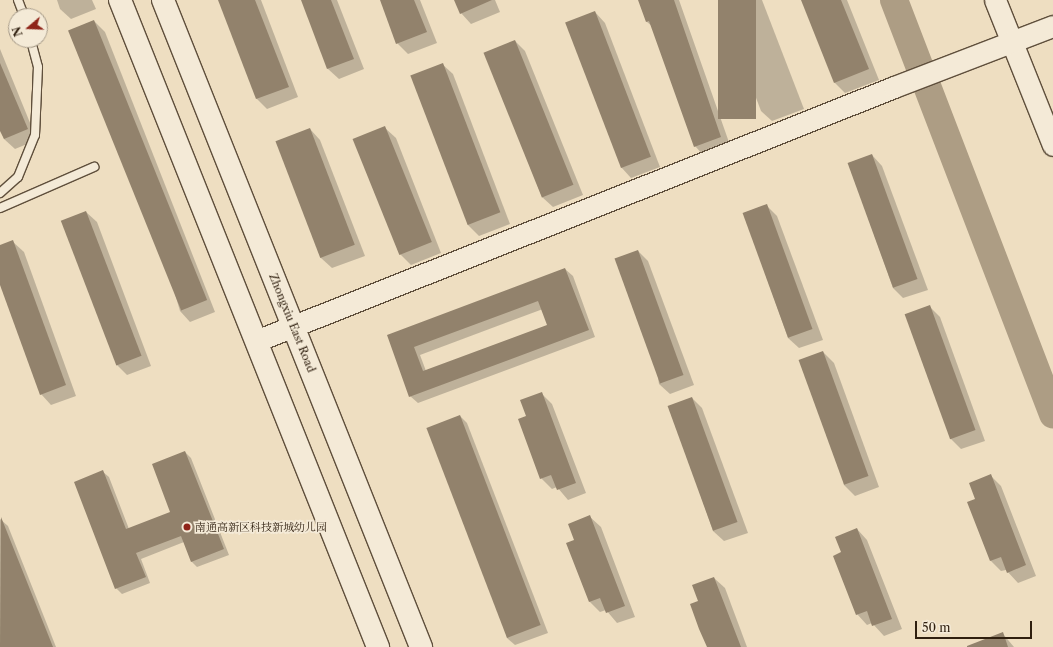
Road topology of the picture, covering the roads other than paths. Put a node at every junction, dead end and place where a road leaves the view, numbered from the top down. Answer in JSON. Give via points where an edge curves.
{"nodes":[{"id":1,"x":120,"y":0,"type":"edge"},
{"id":2,"x":163,"y":0,"type":"edge"},
{"id":3,"x":995,"y":0,"type":"edge"},
{"id":4,"x":1053,"y":26,"type":"edge"},
{"id":5,"x":1012,"y":42,"type":"junction"},
{"id":6,"x":33,"y":48,"type":"edge"},
{"id":7,"x":1053,"y":146,"type":"edge"},
{"id":8,"x":94,"y":167,"type":"dead end"},
{"id":9,"x":0,"y":193,"type":"edge"},
{"id":10,"x":0,"y":208,"type":"edge"},
{"id":11,"x":294,"y":326,"type":"junction"},
{"id":12,"x":256,"y":341,"type":"junction"},
{"id":13,"x":378,"y":647,"type":"edge"},
{"id":14,"x":421,"y":647,"type":"edge"}],
"edges":[{"from":1,"to":12,"type":"main road"},
{"from":2,"to":11,"type":"main road","name":"Zhongxiu East Road"},
{"from":3,"to":5,"type":"street"},
{"from":4,"to":5,"type":"street"},
{"from":5,"to":7,"type":"street"},
{"from":5,"to":11,"type":"street"},
{"from":6,"to":9,"type":"lane","via":[[38,67],[36,135],[18,177]]},
{"from":8,"to":10,"type":"lane"},
{"from":11,"to":12,"type":"street"},
{"from":11,"to":14,"type":"main road","name":"Zhongxiu East Road"},
{"from":12,"to":13,"type":"main road"}]}
